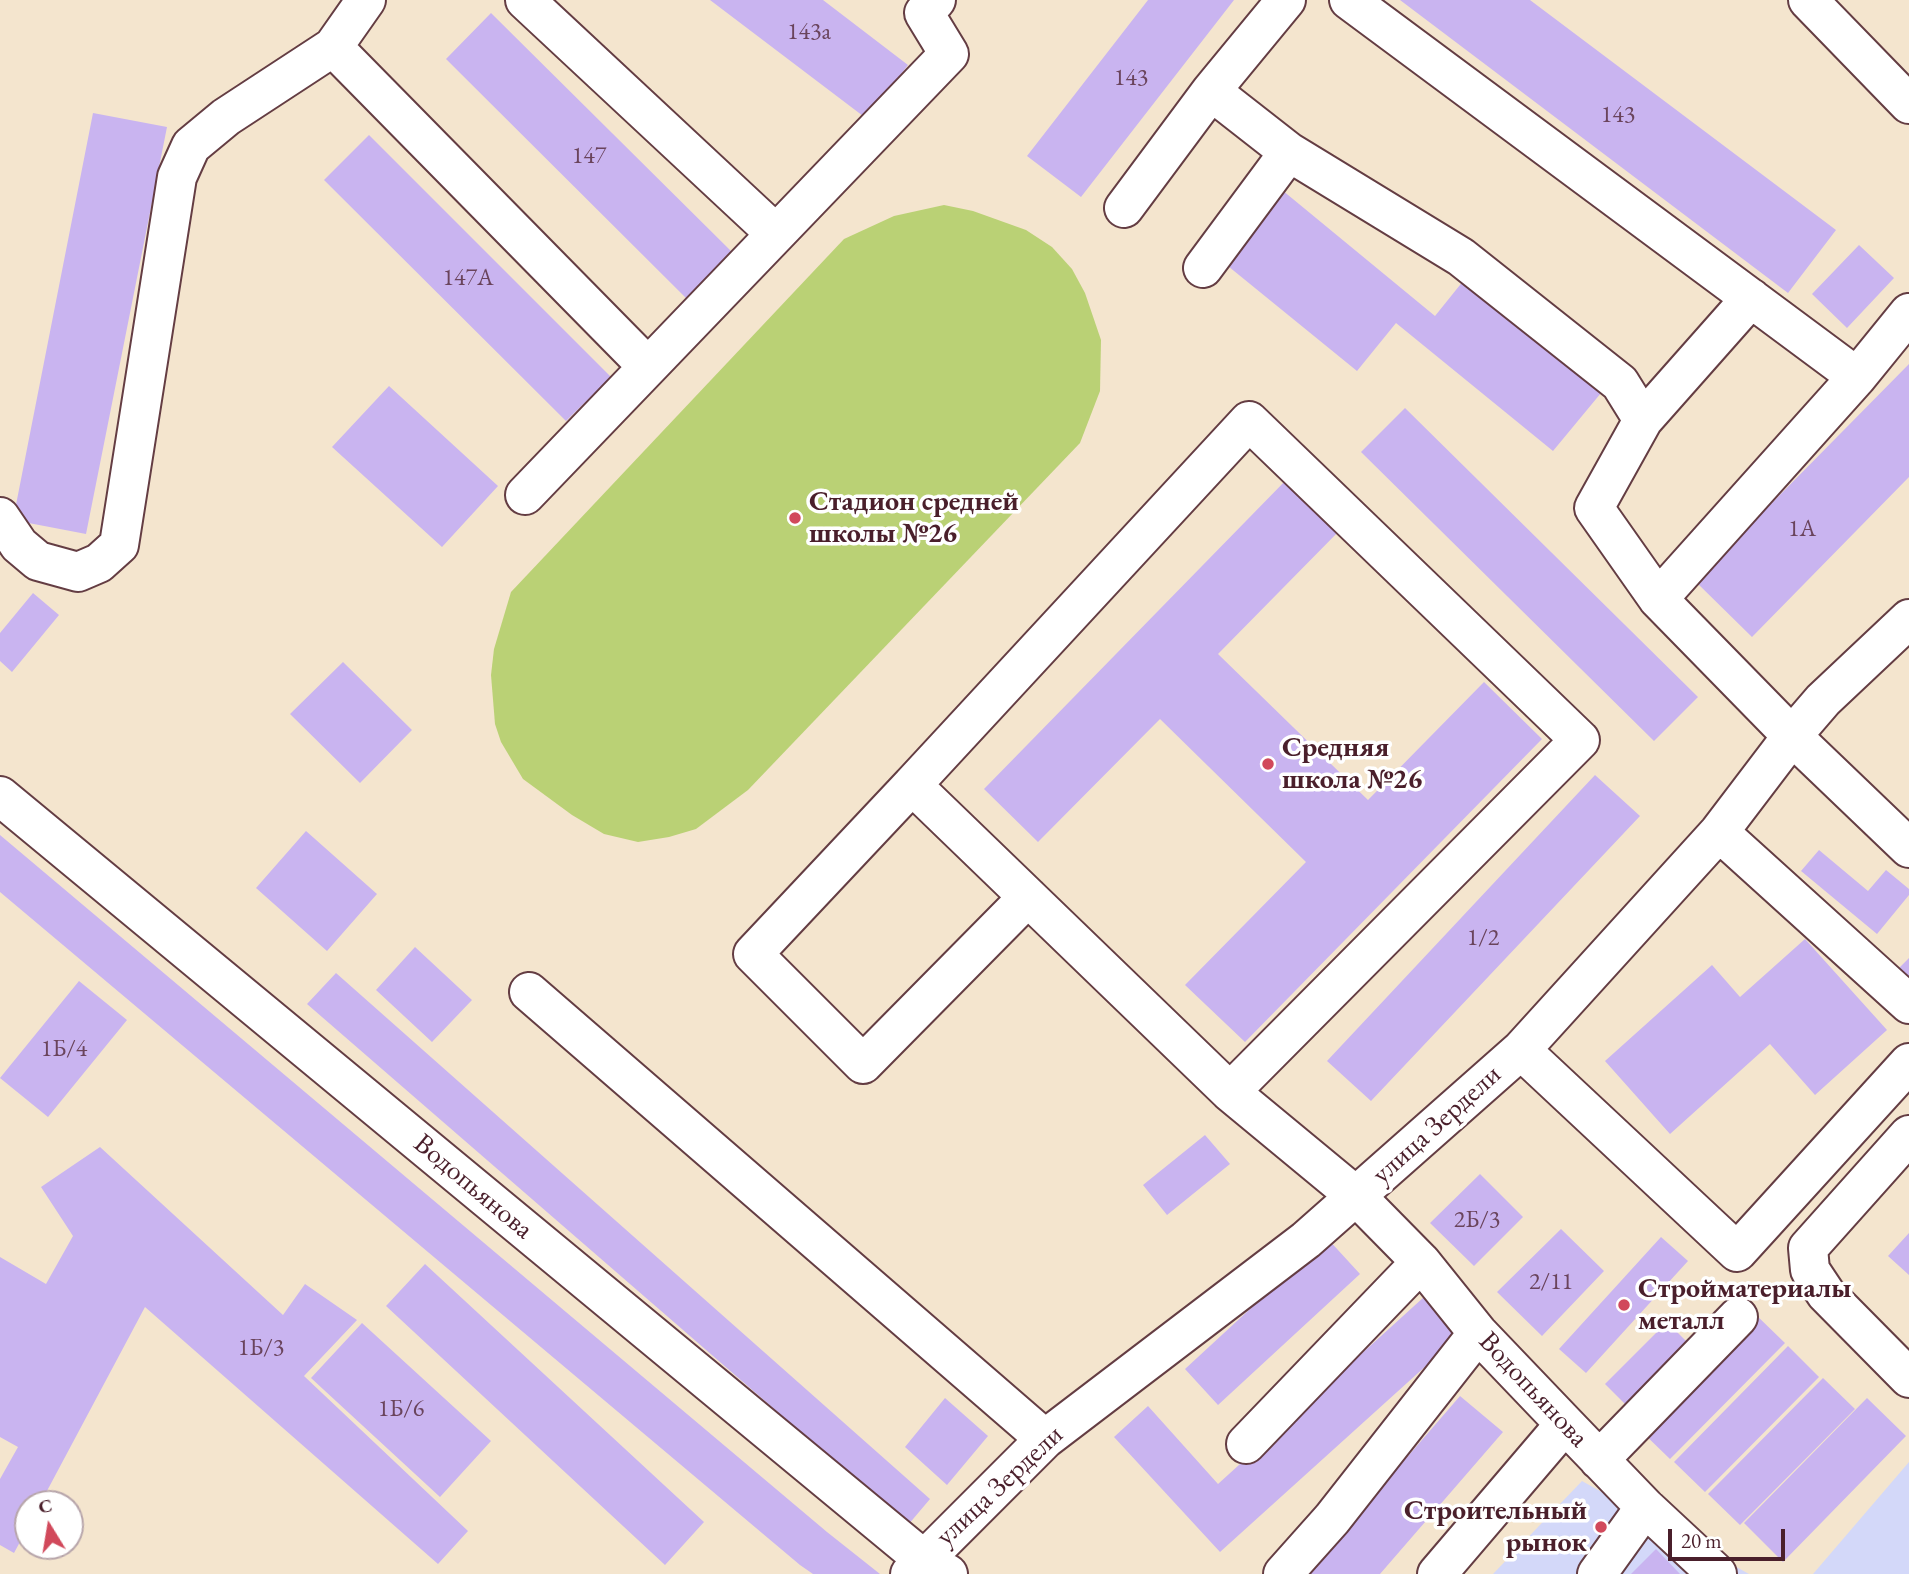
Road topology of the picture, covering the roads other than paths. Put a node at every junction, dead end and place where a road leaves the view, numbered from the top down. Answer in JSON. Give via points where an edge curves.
{"nodes":[{"id":1,"x":366,"y":0,"type":"edge"},
{"id":2,"x":525,"y":0,"type":"edge"},
{"id":3,"x":1286,"y":0,"type":"edge"},
{"id":4,"x":1349,"y":0,"type":"edge"},
{"id":5,"x":1808,"y":0,"type":"edge"},
{"id":6,"x":922,"y":4,"type":"edge"},
{"id":7,"x":333,"y":47,"type":"junction"},
{"id":8,"x":1211,"y":91,"type":"junction"},
{"id":9,"x":1909,"y":104,"type":"edge"},
{"id":10,"x":1289,"y":152,"type":"junction"},
{"id":11,"x":1124,"y":208,"type":"dead end"},
{"id":12,"x":776,"y":234,"type":"junction"},
{"id":13,"x":1203,"y":268,"type":"dead end"},
{"id":14,"x":1751,"y":298,"type":"junction"},
{"id":15,"x":1909,"y":313,"type":"edge"},
{"id":16,"x":648,"y":367,"type":"junction"},
{"id":17,"x":1857,"y":377,"type":"junction"},
{"id":18,"x":1643,"y":420,"type":"junction"},
{"id":19,"x":525,"y":495,"type":"dead end"},
{"id":20,"x":0,"y":517,"type":"edge"},
{"id":21,"x":1658,"y":599,"type":"junction"},
{"id":22,"x":1909,"y":619,"type":"edge"},
{"id":23,"x":1792,"y":736,"type":"junction"},
{"id":24,"x":912,"y":785,"type":"junction"},
{"id":25,"x":0,"y":796,"type":"edge"},
{"id":26,"x":1719,"y":832,"type":"junction"},
{"id":27,"x":1909,"y":848,"type":"edge"},
{"id":28,"x":1028,"y":897,"type":"junction"},
{"id":29,"x":529,"y":992,"type":"dead end"},
{"id":30,"x":1909,"y":1004,"type":"edge"},
{"id":31,"x":1521,"y":1050,"type":"junction"},
{"id":32,"x":1909,"y":1063,"type":"edge"},
{"id":33,"x":1230,"y":1093,"type":"junction"},
{"id":34,"x":1909,"y":1135,"type":"edge"},
{"id":35,"x":1357,"y":1197,"type":"junction"},
{"id":36,"x":1421,"y":1262,"type":"junction"},
{"id":37,"x":1738,"y":1317,"type":"dead end"},
{"id":38,"x":1478,"y":1333,"type":"junction"},
{"id":39,"x":1909,"y":1378,"type":"edge"},
{"id":40,"x":1565,"y":1424,"type":"junction"},
{"id":41,"x":1045,"y":1439,"type":"junction"},
{"id":42,"x":1246,"y":1444,"type":"dead end"},
{"id":43,"x":1599,"y":1460,"type":"junction"},
{"id":44,"x":1645,"y":1507,"type":"junction"},
{"id":45,"x":927,"y":1569,"type":"edge"},
{"id":46,"x":1283,"y":1574,"type":"edge"},
{"id":47,"x":1437,"y":1574,"type":"edge"},
{"id":48,"x":1597,"y":1574,"type":"edge"},
{"id":49,"x":1717,"y":1574,"type":"edge"}],
"edges":[{"from":1,"to":7,"type":"street"},
{"from":2,"to":12,"type":"street"},
{"from":3,"to":8,"type":"street"},
{"from":4,"to":14,"type":"street"},
{"from":5,"to":9,"type":"street"},
{"from":6,"to":12,"type":"street","via":[[949,54]]},
{"from":7,"to":16,"type":"street"},
{"from":7,"to":20,"type":"street","via":[[226,117],[191,146],[177,177],[119,545],[99,563],[78,572],[38,561],[19,545]]},
{"from":8,"to":10,"type":"street"},
{"from":8,"to":11,"type":"street"},
{"from":10,"to":13,"type":"street"},
{"from":10,"to":18,"type":"street","via":[[1461,257],[1620,383]]},
{"from":12,"to":16,"type":"street"},
{"from":14,"to":17,"type":"street"},
{"from":14,"to":18,"type":"street"},
{"from":15,"to":17,"type":"street"},
{"from":16,"to":19,"type":"street"},
{"from":17,"to":21,"type":"street"},
{"from":18,"to":21,"type":"street","via":[[1594,508]]},
{"from":21,"to":23,"type":"street"},
{"from":22,"to":23,"type":"street","name":"улица Зердели","via":[[1823,700]]},
{"from":23,"to":26,"type":"street","name":"улица Зердели"},
{"from":23,"to":27,"type":"street"},
{"from":24,"to":28,"type":"street","name":"Водопьянова"},
{"from":24,"to":28,"type":"street","via":[[753,954],[863,1064]]},
{"from":24,"to":33,"type":"street","via":[[1250,421],[1580,740]]},
{"from":25,"to":45,"type":"street","name":"Водопьянова"},
{"from":26,"to":30,"type":"street"},
{"from":26,"to":31,"type":"street","name":"улица Зердели"},
{"from":28,"to":33,"type":"street","name":"Водопьянова"},
{"from":29,"to":41,"type":"street"},
{"from":31,"to":32,"type":"street","via":[[1737,1251]]},
{"from":31,"to":35,"type":"street","name":"улица Зердели"},
{"from":33,"to":35,"type":"street","name":"Водопьянова"},
{"from":34,"to":39,"type":"street","via":[[1808,1248],[1810,1270],[1826,1294]]},
{"from":35,"to":36,"type":"street","name":"Водопьянова"},
{"from":35,"to":41,"type":"street","name":"улица Зердели","via":[[1306,1241]]},
{"from":36,"to":38,"type":"street","name":"Водопьянова"},
{"from":36,"to":42,"type":"street"},
{"from":37,"to":43,"type":"street"},
{"from":38,"to":40,"type":"street","name":"Водопьянова"},
{"from":38,"to":46,"type":"street"},
{"from":40,"to":43,"type":"street","name":"Водопьянова"},
{"from":40,"to":47,"type":"street"},
{"from":41,"to":45,"type":"street","name":"улица Зердели"},
{"from":43,"to":44,"type":"street","name":"Водопьянова"},
{"from":44,"to":48,"type":"street"},
{"from":44,"to":49,"type":"street","name":"Водопьянова"}]}
